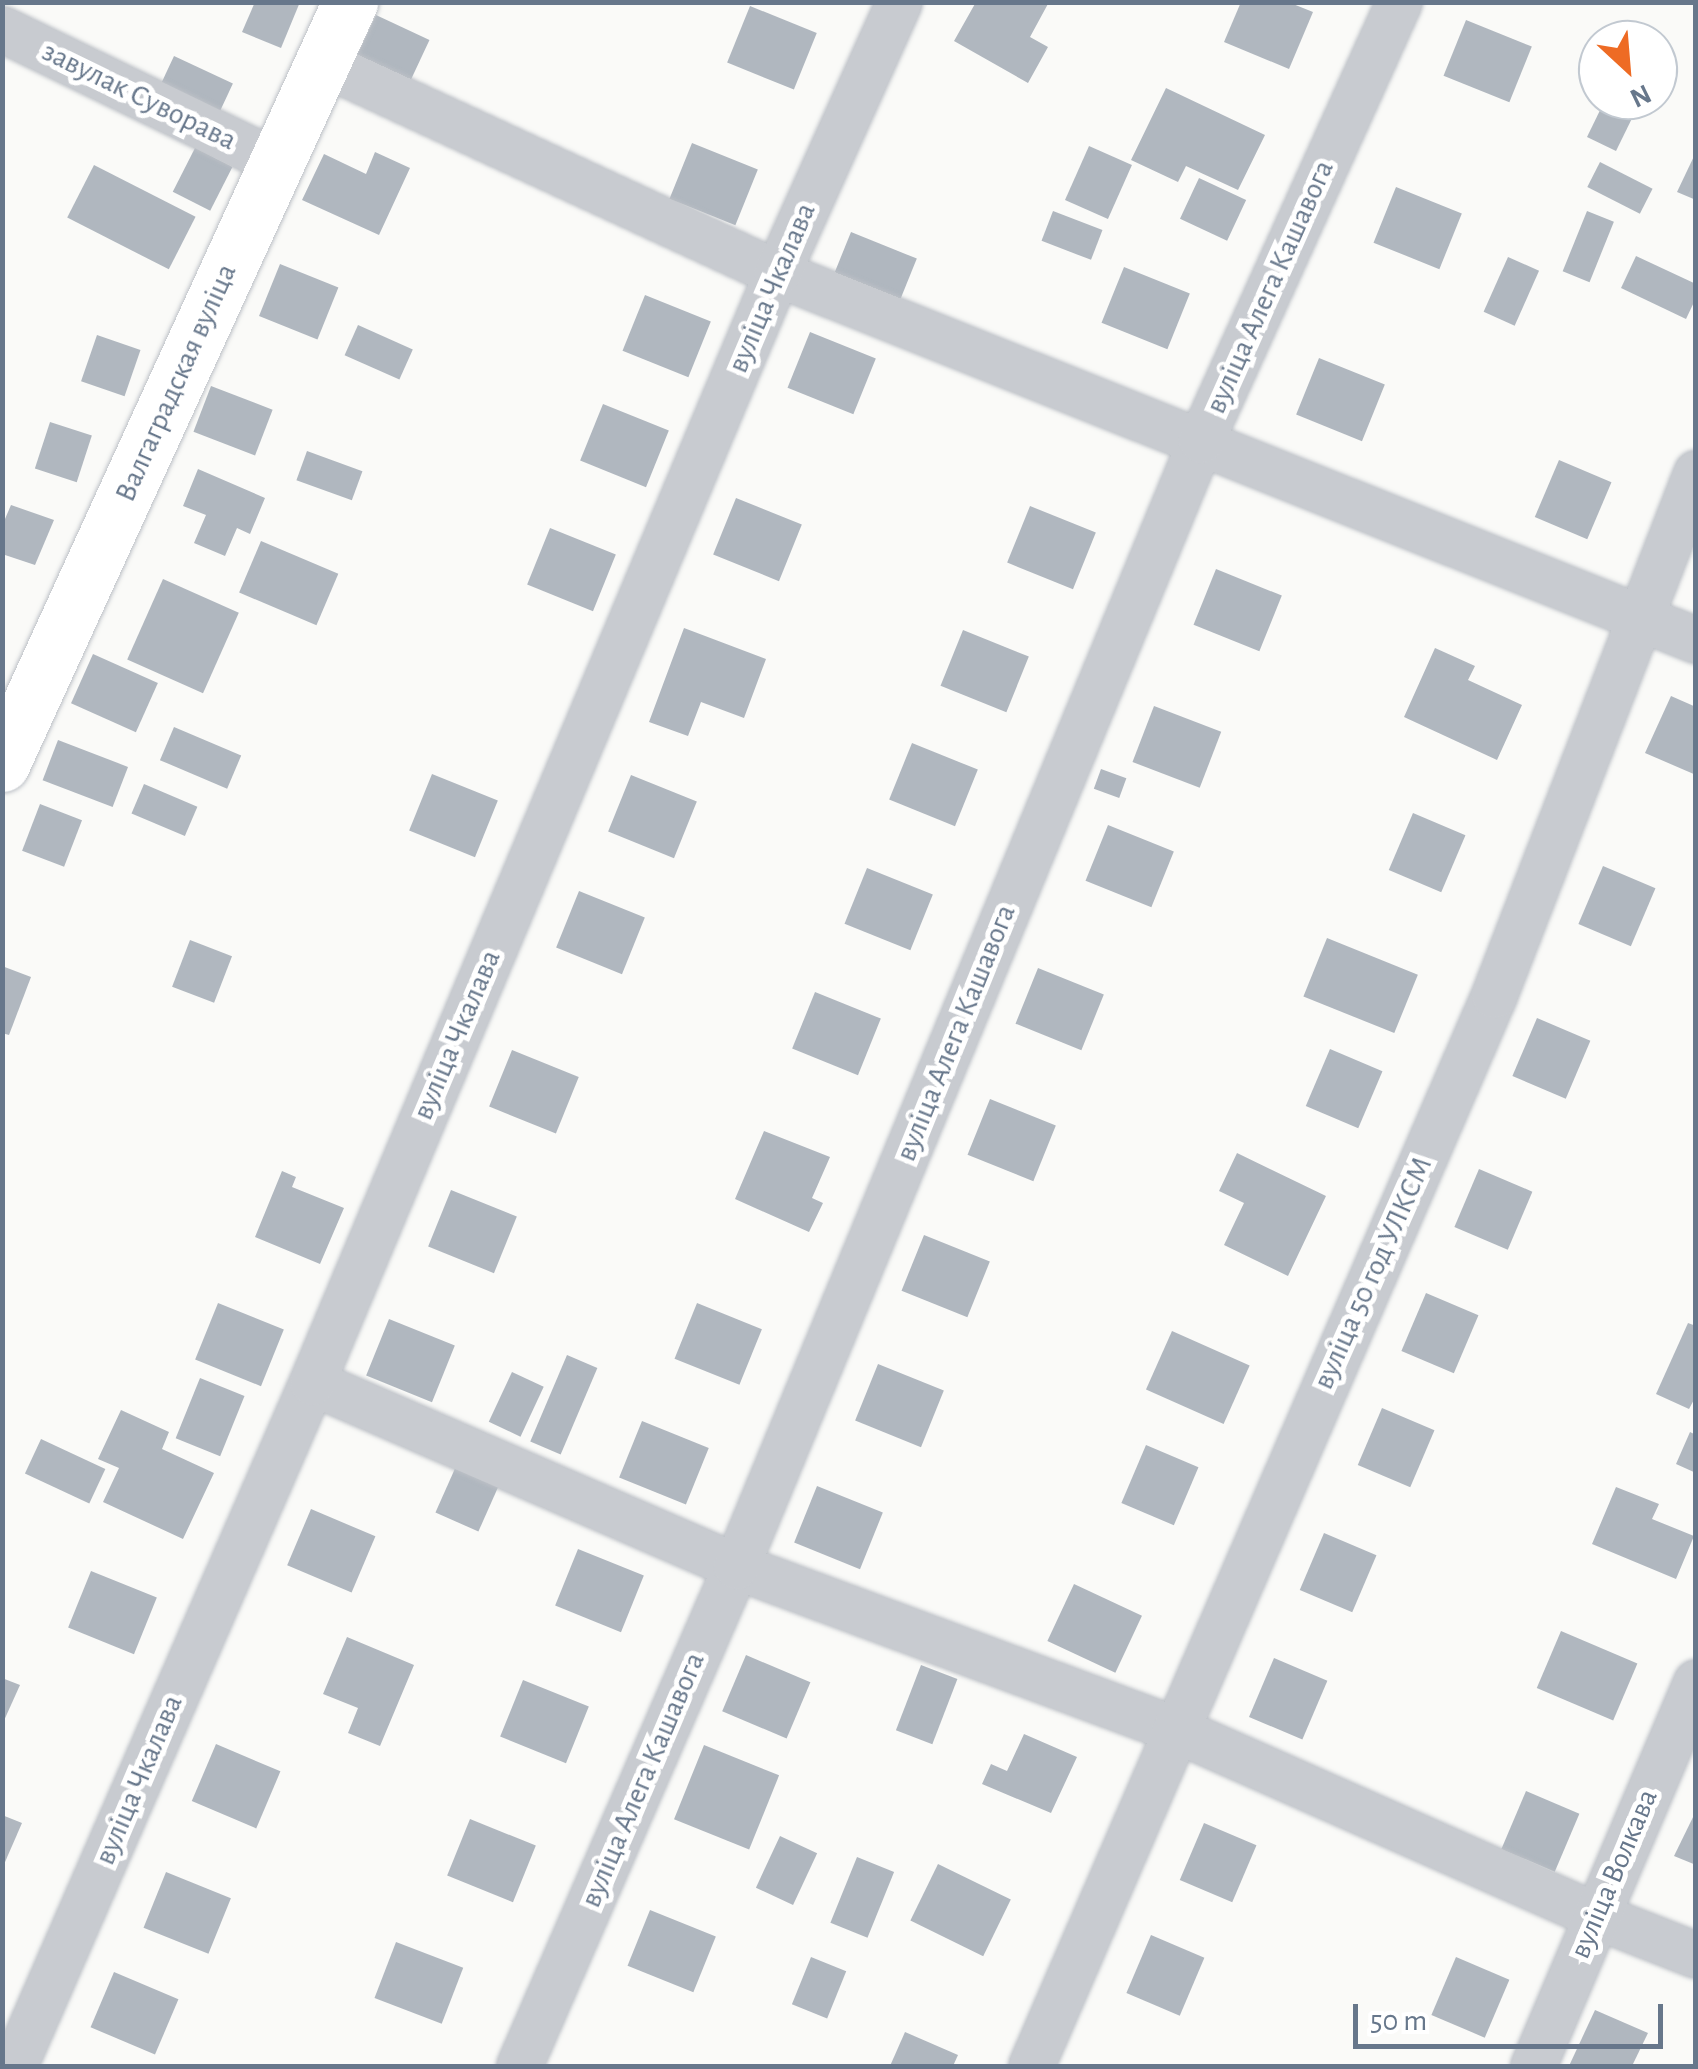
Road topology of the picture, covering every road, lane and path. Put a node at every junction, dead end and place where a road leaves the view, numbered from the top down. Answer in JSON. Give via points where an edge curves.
{"nodes":[{"id":1,"x":350,"y":2,"type":"edge"},
{"id":2,"x":899,"y":2,"type":"edge"},
{"id":3,"x":1398,"y":2,"type":"edge"},
{"id":4,"x":2,"y":29,"type":"edge"},
{"id":5,"x":323,"y":64,"type":"junction"},
{"id":6,"x":276,"y":162,"type":"junction"},
{"id":7,"x":777,"y":272,"type":"junction"},
{"id":8,"x":1201,"y":440,"type":"junction"},
{"id":9,"x":1696,"y":473,"type":"edge"},
{"id":10,"x":1637,"y":615,"type":"junction"},
{"id":11,"x":1696,"y":640,"type":"edge"},
{"id":12,"x":2,"y":764,"type":"edge"},
{"id":13,"x":312,"y":1382,"type":"junction"},
{"id":14,"x":736,"y":1566,"type":"junction"},
{"id":15,"x":1696,"y":1682,"type":"edge"},
{"id":16,"x":1174,"y":1729,"type":"junction"},
{"id":17,"x":1597,"y":1916,"type":"junction"},
{"id":18,"x":1696,"y":1955,"type":"edge"},
{"id":19,"x":14,"y":2066,"type":"edge"},
{"id":20,"x":519,"y":2066,"type":"edge"},
{"id":21,"x":1031,"y":2066,"type":"edge"},
{"id":22,"x":1533,"y":2066,"type":"edge"}],
"edges":[{"from":1,"to":5,"type":"street","name":"Валгаградская вуліца"},
{"from":2,"to":7,"type":"street","name":"вуліца Чкалава"},
{"from":3,"to":8,"type":"street","name":"вуліца Алега Кашавога"},
{"from":4,"to":6,"type":"street","name":"завулак Суворава"},
{"from":5,"to":6,"type":"street","name":"Валгаградская вуліца"},
{"from":5,"to":7,"type":"street"},
{"from":6,"to":12,"type":"street","name":"Валгаградская вуліца"},
{"from":7,"to":8,"type":"street"},
{"from":7,"to":13,"type":"street","name":"вуліца Чкалава"},
{"from":8,"to":10,"type":"street"},
{"from":8,"to":14,"type":"street","name":"вуліца Алега Кашавога"},
{"from":9,"to":10,"type":"street","name":"вуліца 50 год УЛКСМ"},
{"from":10,"to":11,"type":"street"},
{"from":10,"to":16,"type":"street","name":"вуліца 50 год УЛКСМ","via":[[1494,995]]},
{"from":13,"to":14,"type":"street"},
{"from":13,"to":19,"type":"street","name":"вуліца Чкалава"},
{"from":14,"to":16,"type":"street"},
{"from":14,"to":20,"type":"street","name":"вуліца Алега Кашавога"},
{"from":15,"to":17,"type":"street","name":"вуліца Волкава"},
{"from":16,"to":17,"type":"street"},
{"from":16,"to":21,"type":"street","name":"вуліца 50 год УЛКСМ"},
{"from":17,"to":18,"type":"street"},
{"from":17,"to":22,"type":"street","name":"вуліца Волкава"}]}
